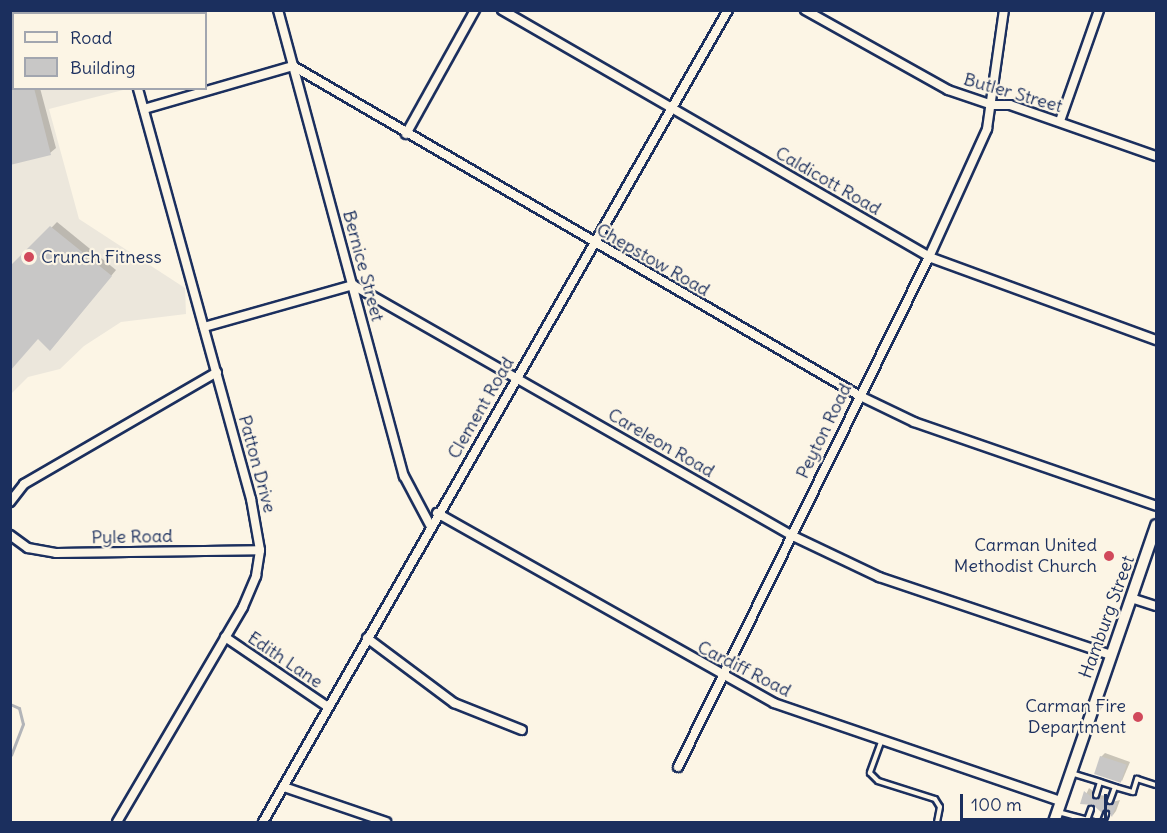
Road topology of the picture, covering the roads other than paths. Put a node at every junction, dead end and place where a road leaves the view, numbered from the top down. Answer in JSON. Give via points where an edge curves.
{"nodes":[{"id":1,"x":278,"y":10,"type":"edge"},
{"id":2,"x":475,"y":10,"type":"edge"},
{"id":3,"x":502,"y":10,"type":"edge"},
{"id":4,"x":728,"y":10,"type":"edge"},
{"id":5,"x":805,"y":10,"type":"edge"},
{"id":6,"x":1004,"y":10,"type":"edge"},
{"id":7,"x":1100,"y":10,"type":"edge"},
{"id":8,"x":293,"y":66,"type":"junction"},
{"id":9,"x":139,"y":90,"type":"edge"},
{"id":10,"x":992,"y":105,"type":"junction"},
{"id":11,"x":672,"y":107,"type":"junction"},
{"id":12,"x":144,"y":109,"type":"junction"},
{"id":13,"x":1060,"y":121,"type":"junction"},
{"id":14,"x":406,"y":134,"type":"junction"},
{"id":15,"x":1156,"y":156,"type":"edge"},
{"id":16,"x":594,"y":243,"type":"junction"},
{"id":17,"x":929,"y":257,"type":"junction"},
{"id":18,"x":353,"y":285,"type":"junction"},
{"id":19,"x":204,"y":327,"type":"junction"},
{"id":20,"x":1156,"y":340,"type":"edge"},
{"id":21,"x":217,"y":372,"type":"junction"},
{"id":22,"x":517,"y":376,"type":"junction"},
{"id":23,"x":858,"y":395,"type":"junction"},
{"id":24,"x":10,"y":502,"type":"edge"},
{"id":25,"x":1156,"y":506,"type":"edge"},
{"id":26,"x":437,"y":513,"type":"junction"},
{"id":27,"x":430,"y":525,"type":"junction"},
{"id":28,"x":1156,"y":525,"type":"edge"},
{"id":29,"x":10,"y":535,"type":"edge"},
{"id":30,"x":791,"y":535,"type":"junction"},
{"id":31,"x":260,"y":550,"type":"junction"},
{"id":32,"x":1131,"y":598,"type":"junction"},
{"id":33,"x":1156,"y":606,"type":"edge"},
{"id":34,"x":225,"y":638,"type":"junction"},
{"id":35,"x":367,"y":638,"type":"junction"},
{"id":36,"x":1110,"y":655,"type":"junction"},
{"id":37,"x":721,"y":676,"type":"junction"},
{"id":38,"x":328,"y":707,"type":"junction"},
{"id":39,"x":522,"y":730,"type":"dead end"},
{"id":40,"x":881,"y":742,"type":"junction"},
{"id":41,"x":678,"y":767,"type":"dead end"},
{"id":42,"x":1070,"y":772,"type":"junction"},
{"id":43,"x":1100,"y":782,"type":"junction"},
{"id":44,"x":1156,"y":785,"type":"edge"},
{"id":45,"x":284,"y":787,"type":"junction"},
{"id":46,"x":1115,"y":787,"type":"junction"},
{"id":47,"x":1096,"y":795,"type":"dead end"},
{"id":48,"x":1110,"y":801,"type":"dead end"},
{"id":49,"x":1091,"y":809,"type":"dead end"},
{"id":50,"x":1057,"y":812,"type":"edge"},
{"id":51,"x":1106,"y":814,"type":"dead end"},
{"id":52,"x":1087,"y":820,"type":"junction"},
{"id":53,"x":117,"y":822,"type":"edge"},
{"id":54,"x":263,"y":822,"type":"edge"},
{"id":55,"x":386,"y":822,"type":"edge"},
{"id":56,"x":937,"y":822,"type":"edge"},
{"id":57,"x":1093,"y":822,"type":"edge"},
{"id":58,"x":1103,"y":822,"type":"edge"}],
"edges":[{"from":1,"to":8,"type":"street","name":"Bernice Street"},
{"from":2,"to":14,"type":"street"},
{"from":3,"to":11,"type":"street","name":"Caldicott Road"},
{"from":4,"to":11,"type":"street","name":"Clement Road"},
{"from":5,"to":10,"type":"street","name":"Butler Street","via":[[948,90]]},
{"from":6,"to":10,"type":"street","name":"Peyton Road"},
{"from":7,"to":13,"type":"street"},
{"from":8,"to":12,"type":"street"},
{"from":8,"to":14,"type":"street","name":"Chepstow Road"},
{"from":8,"to":18,"type":"street","name":"Bernice Street"},
{"from":9,"to":12,"type":"street","name":"Patton Drive"},
{"from":10,"to":13,"type":"street","name":"Butler Street","via":[[1010,105]]},
{"from":10,"to":17,"type":"street","name":"Peyton Road","via":[[987,129]]},
{"from":11,"to":16,"type":"street","name":"Clement Road"},
{"from":11,"to":17,"type":"street","name":"Caldicott Road"},
{"from":12,"to":19,"type":"street","name":"Patton Drive"},
{"from":13,"to":15,"type":"street","name":"Butler Street"},
{"from":14,"to":16,"type":"street","name":"Chepstow Road"},
{"from":16,"to":22,"type":"street","name":"Clement Road"},
{"from":16,"to":23,"type":"street","name":"Chepstow Road"},
{"from":17,"to":20,"type":"street","name":"Caldicott Road"},
{"from":17,"to":23,"type":"street","name":"Peyton Road"},
{"from":18,"to":19,"type":"street"},
{"from":18,"to":22,"type":"street","name":"Careleon Road"},
{"from":18,"to":27,"type":"street","name":"Bernice Street","via":[[404,476]]},
{"from":19,"to":21,"type":"street","name":"Patton Drive"},
{"from":21,"to":24,"type":"street","via":[[24,484]]},
{"from":21,"to":31,"type":"street","name":"Patton Drive","via":[[258,528]]},
{"from":22,"to":26,"type":"street","name":"Clement Road"},
{"from":22,"to":30,"type":"street","name":"Careleon Road"},
{"from":23,"to":25,"type":"street","name":"Chepstow Road","via":[[914,422]]},
{"from":23,"to":30,"type":"street","name":"Peyton Road"},
{"from":26,"to":27,"type":"street","name":"Clement Road"},
{"from":26,"to":37,"type":"street","name":"Cardiff Road"},
{"from":27,"to":35,"type":"street","name":"Clement Road"},
{"from":28,"to":32,"type":"main road","name":"Hamburg Street"},
{"from":29,"to":31,"type":"street","name":"Pyle Road","via":[[28,548],[56,553]]},
{"from":30,"to":36,"type":"street","name":"Careleon Road","via":[[879,577]]},
{"from":30,"to":37,"type":"street","name":"Peyton Road"},
{"from":31,"to":34,"type":"street","name":"Patton Drive","via":[[256,576]]},
{"from":32,"to":33,"type":"street"},
{"from":32,"to":36,"type":"main road","name":"Hamburg Street"},
{"from":34,"to":38,"type":"street","name":"Edith Lane"},
{"from":34,"to":53,"type":"street","name":"Patton Drive"},
{"from":35,"to":38,"type":"street","name":"Clement Road"},
{"from":35,"to":39,"type":"street","via":[[454,703]]},
{"from":36,"to":42,"type":"main road","name":"Hamburg Street"},
{"from":37,"to":40,"type":"street","name":"Cardiff Road","via":[[774,703]]},
{"from":37,"to":41,"type":"street","name":"Peyton Road"},
{"from":38,"to":45,"type":"street","name":"Clement Road"},
{"from":40,"to":50,"type":"street","name":"Cardiff Road"},
{"from":40,"to":56,"type":"lane","via":[[870,773],[878,781],[935,799],[940,807]]},
{"from":42,"to":43,"type":"lane"},
{"from":42,"to":50,"type":"main road","name":"Hamburg Street"},
{"from":43,"to":46,"type":"lane"},
{"from":43,"to":47,"type":"lane"},
{"from":44,"to":46,"type":"lane","via":[[1137,778],[1132,792]]},
{"from":45,"to":54,"type":"street","name":"Clement Road"},
{"from":45,"to":55,"type":"street"},
{"from":46,"to":48,"type":"lane"},
{"from":49,"to":52,"type":"lane"},
{"from":50,"to":52,"type":"lane"},
{"from":51,"to":58,"type":"lane"},
{"from":52,"to":57,"type":"lane"}]}
